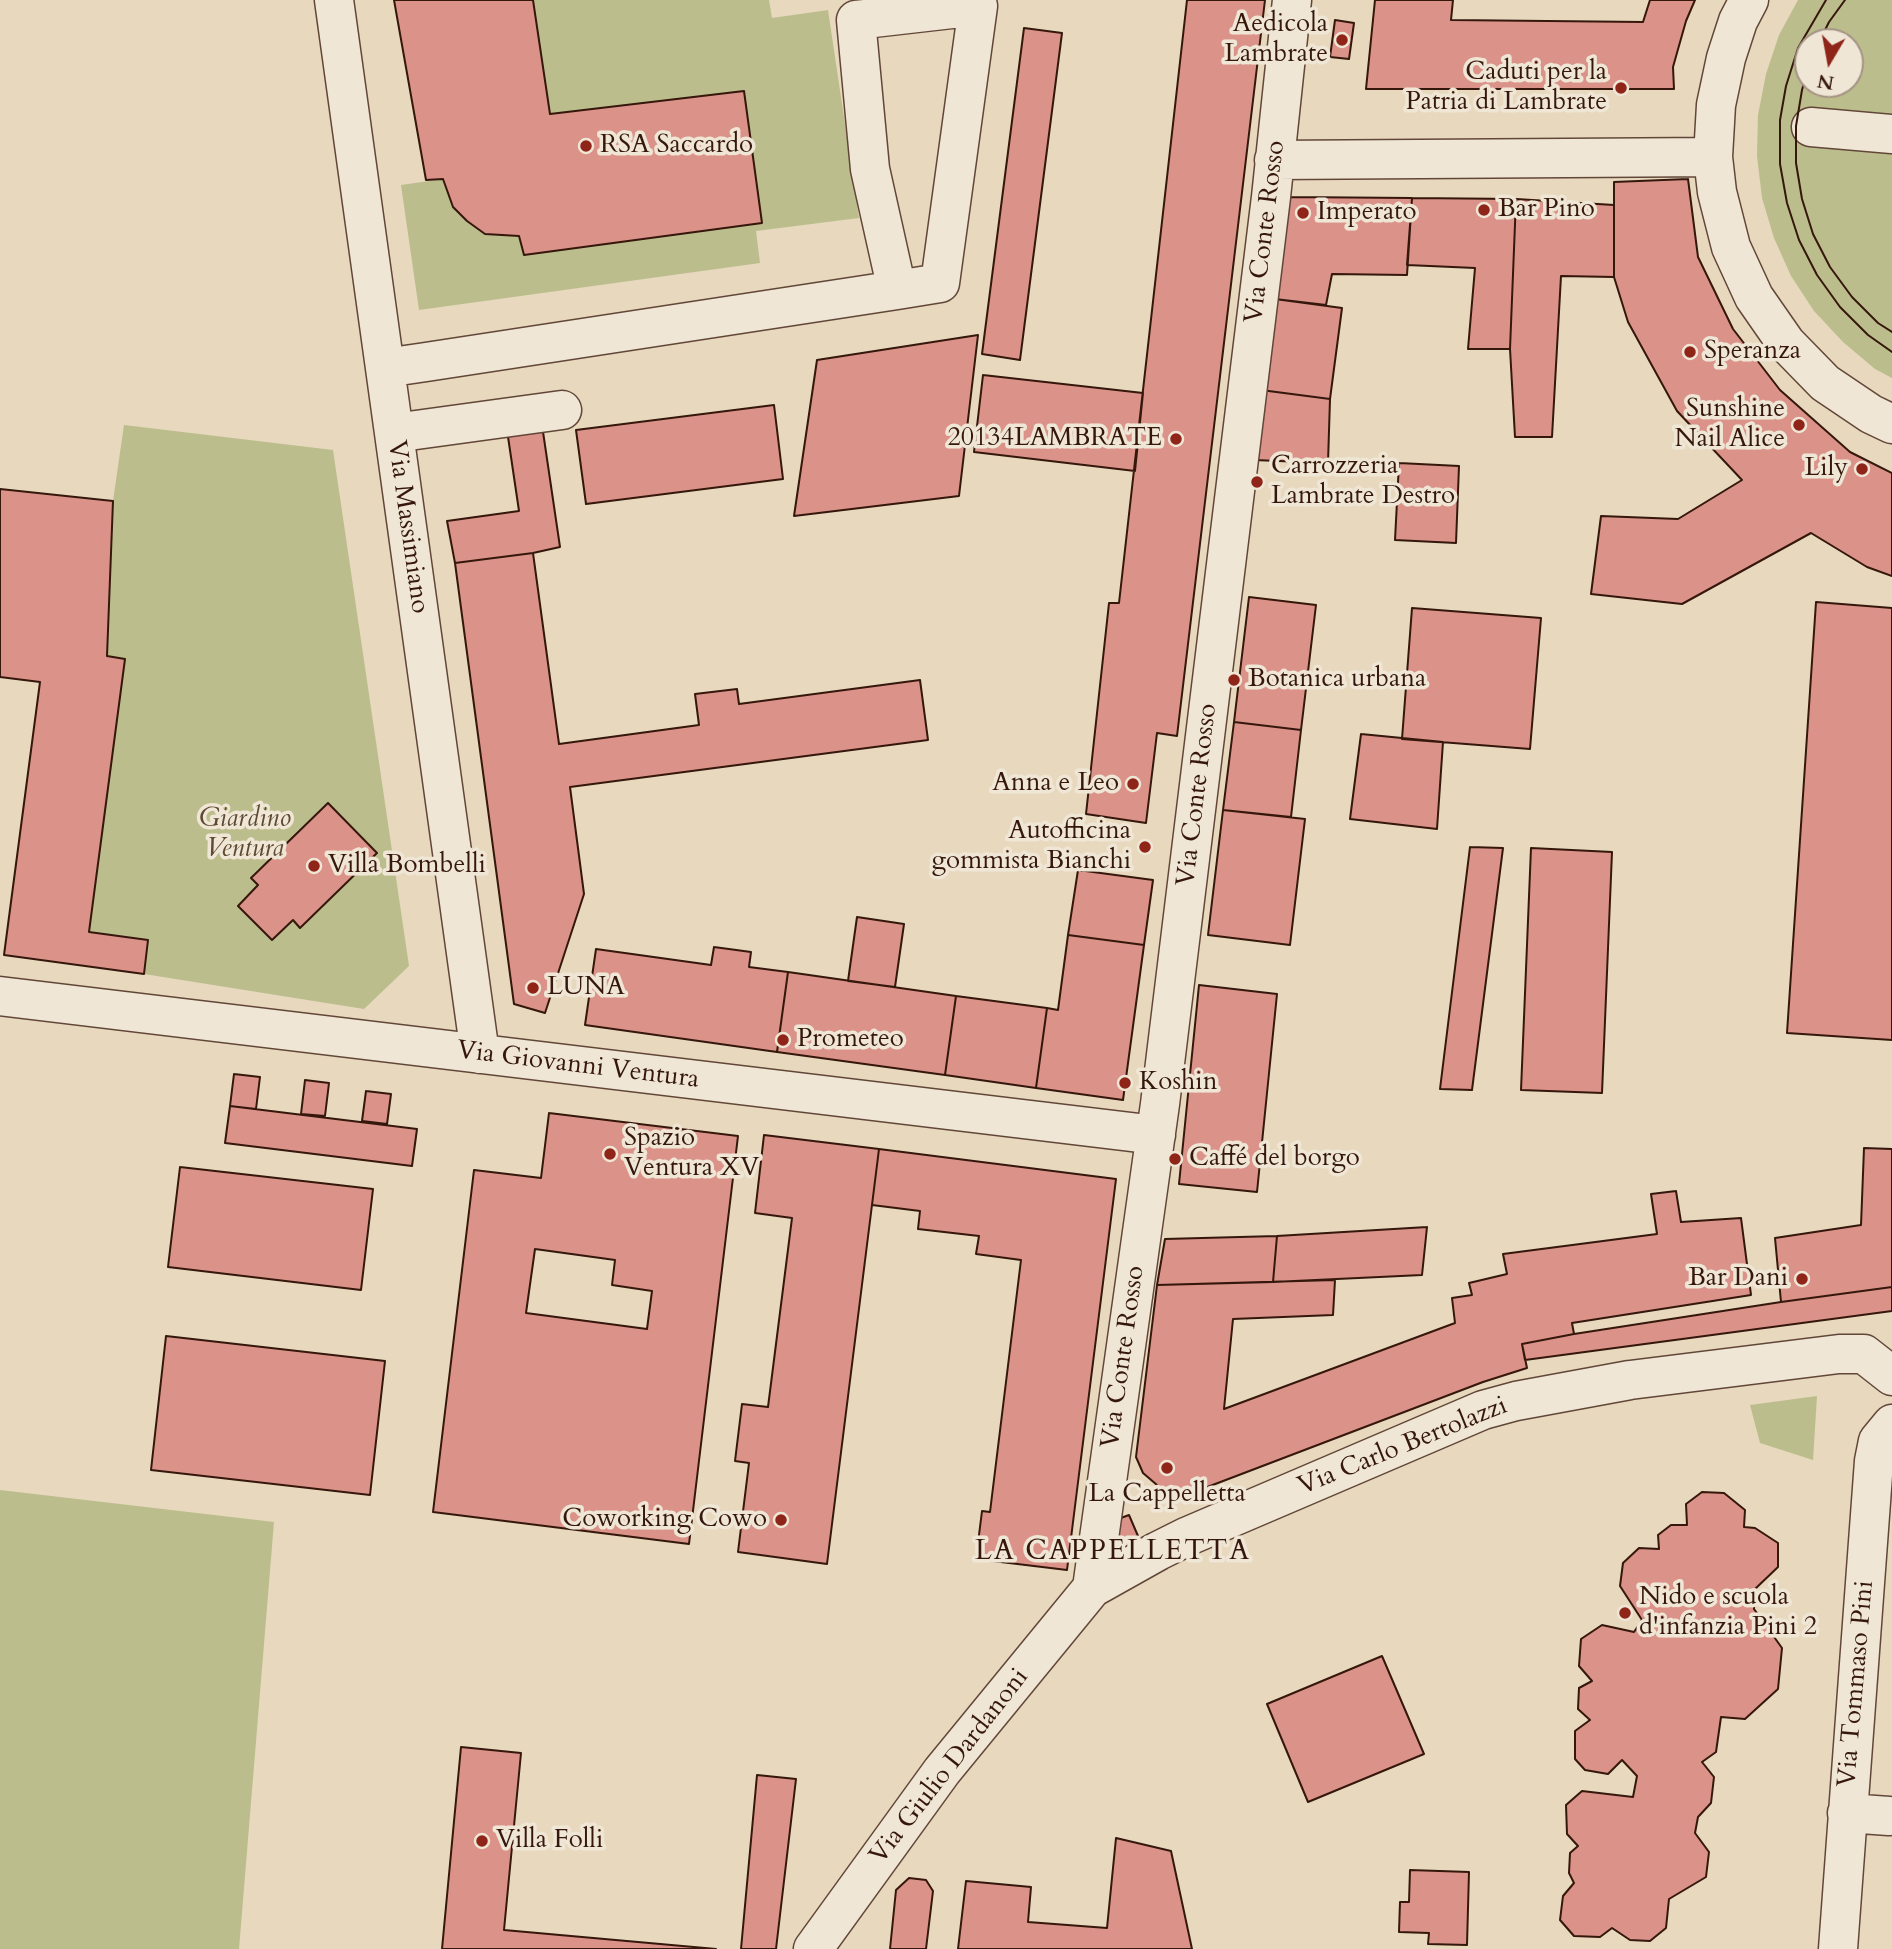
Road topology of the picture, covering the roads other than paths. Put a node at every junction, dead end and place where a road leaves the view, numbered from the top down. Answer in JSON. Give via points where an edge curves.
{"nodes":[{"id":1,"x":334,"y":0,"type":"edge"},
{"id":2,"x":1292,"y":0,"type":"edge"},
{"id":3,"x":1749,"y":0,"type":"edge"},
{"id":4,"x":1811,"y":127,"type":"dead end"},
{"id":5,"x":1892,"y":134,"type":"edge"},
{"id":6,"x":1713,"y":157,"type":"junction"},
{"id":7,"x":1274,"y":160,"type":"junction"},
{"id":8,"x":897,"y":290,"type":"junction"},
{"id":9,"x":385,"y":368,"type":"junction"},
{"id":10,"x":562,"y":410,"type":"dead end"},
{"id":11,"x":1892,"y":424,"type":"edge"},
{"id":12,"x":394,"y":433,"type":"junction"},
{"id":13,"x":0,"y":996,"type":"edge"},
{"id":14,"x":480,"y":1054,"type":"junction"},
{"id":15,"x":1156,"y":1135,"type":"junction"},
{"id":16,"x":1892,"y":1376,"type":"edge"},
{"id":17,"x":1892,"y":1424,"type":"edge"},
{"id":18,"x":1879,"y":1561,"type":"edge"},
{"id":19,"x":1093,"y":1588,"type":"junction"},
{"id":20,"x":1847,"y":1813,"type":"junction"},
{"id":21,"x":1889,"y":1816,"type":"dead end"},
{"id":22,"x":813,"y":1949,"type":"edge"},
{"id":23,"x":1838,"y":1949,"type":"edge"}],
"edges":[{"from":1,"to":9,"type":"street","name":"Via Massimiano"},
{"from":2,"to":7,"type":"street","name":"Via Conte Rosso"},
{"from":3,"to":6,"type":"street","via":[[1726,58],[1716,105]]},
{"from":4,"to":5,"type":"street"},
{"from":6,"to":7,"type":"street"},
{"from":6,"to":11,"type":"street","via":[[1731,247],[1754,297],[1786,343],[1825,383]]},
{"from":7,"to":15,"type":"street","name":"Via Conte Rosso"},
{"from":8,"to":8,"type":"street","via":[[940,283],[978,6],[856,20],[870,169]]},
{"from":8,"to":9,"type":"street"},
{"from":9,"to":12,"type":"street","name":"Via Massimiano"},
{"from":10,"to":12,"type":"street"},
{"from":12,"to":14,"type":"street","name":"Via Massimiano"},
{"from":13,"to":14,"type":"street","name":"Via Giovanni Ventura"},
{"from":14,"to":15,"type":"street","name":"Via Giovanni Ventura"},
{"from":15,"to":19,"type":"street","name":"Via Conte Rosso"},
{"from":16,"to":19,"type":"street","name":"Via Carlo Bertolazzi","via":[[1864,1354],[1839,1354],[1630,1380],[1516,1401],[1483,1410],[1186,1537]]},
{"from":17,"to":18,"type":"street","name":"Via Tommaso Pini","via":[[1878,1441]]},
{"from":18,"to":20,"type":"street","name":"Via Tommaso Pini"},
{"from":19,"to":22,"type":"street","name":"Via Giulio Dardanoni","via":[[942,1771]]},
{"from":20,"to":21,"type":"street"},
{"from":20,"to":23,"type":"street","name":"Via Tommaso Pini"}]}
